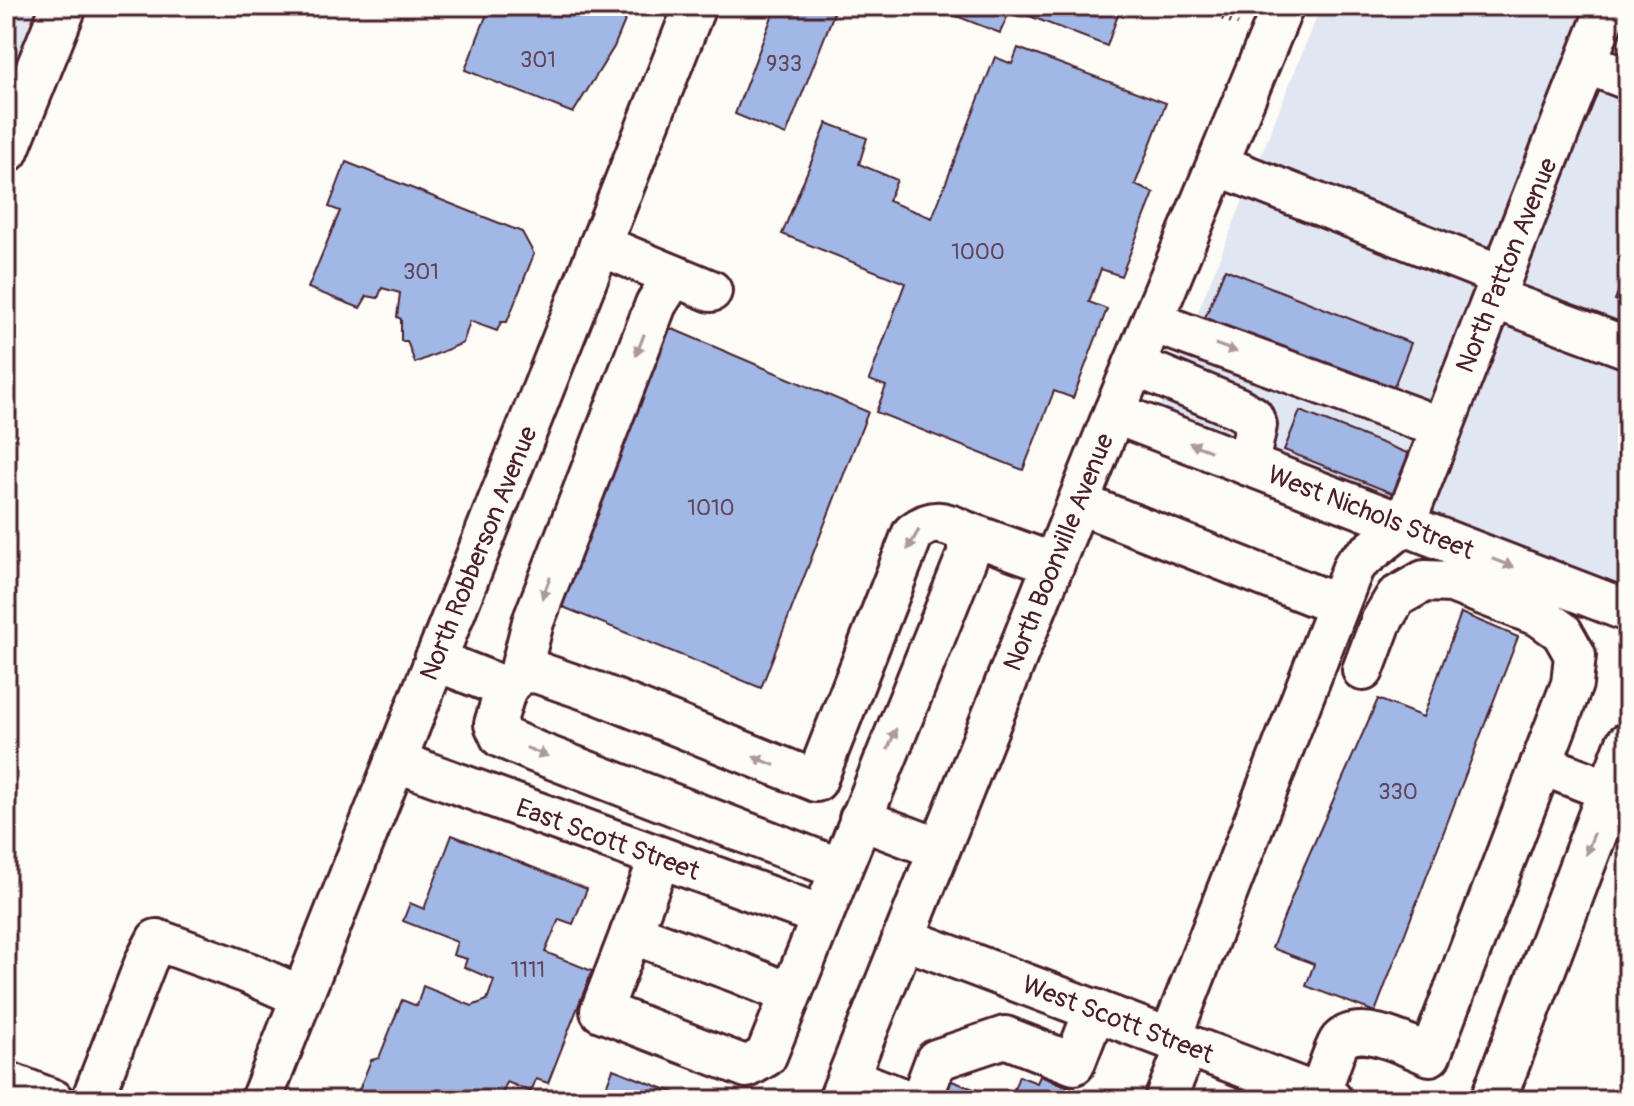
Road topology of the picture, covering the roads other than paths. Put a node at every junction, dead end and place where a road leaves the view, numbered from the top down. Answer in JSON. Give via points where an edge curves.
{"nodes":[{"id":1,"x":64,"y":6,"type":"edge"},
{"id":2,"x":695,"y":6,"type":"edge"},
{"id":3,"x":1283,"y":6,"type":"edge"},
{"id":4,"x":1608,"y":6,"type":"edge"},
{"id":5,"x":1586,"y":63,"type":"junction"},
{"id":6,"x":1628,"y":79,"type":"edge"},
{"id":7,"x":19,"y":80,"type":"edge"},
{"id":8,"x":6,"y":150,"type":"edge"},
{"id":9,"x":1218,"y":165,"type":"junction"},
{"id":10,"x":600,"y":245,"type":"junction"},
{"id":11,"x":674,"y":276,"type":"junction"},
{"id":12,"x":1498,"y":287,"type":"junction"},
{"id":13,"x":711,"y":291,"type":"dead end"},
{"id":14,"x":1153,"y":322,"type":"junction"},
{"id":15,"x":1628,"y":348,"type":"edge"},
{"id":16,"x":1134,"y":365,"type":"junction"},
{"id":17,"x":1114,"y":413,"type":"junction"},
{"id":18,"x":1442,"y":428,"type":"junction"},
{"id":19,"x":1248,"y":465,"type":"junction"},
{"id":20,"x":1078,"y":503,"type":"junction"},
{"id":21,"x":1404,"y":525,"type":"junction"},
{"id":22,"x":968,"y":533,"type":"junction"},
{"id":23,"x":1054,"y":564,"type":"junction"},
{"id":24,"x":1338,"y":605,"type":"junction"},
{"id":25,"x":1628,"y":611,"type":"edge"},
{"id":26,"x":435,"y":660,"type":"junction"},
{"id":27,"x":1363,"y":670,"type":"dead end"},
{"id":28,"x":507,"y":695,"type":"junction"},
{"id":29,"x":1628,"y":745,"type":"edge"},
{"id":30,"x":395,"y":761,"type":"junction"},
{"id":31,"x":1541,"y":764,"type":"junction"},
{"id":32,"x":816,"y":781,"type":"junction"},
{"id":33,"x":462,"y":786,"type":"junction"},
{"id":34,"x":1610,"y":791,"type":"junction"},
{"id":35,"x":863,"y":810,"type":"junction"},
{"id":36,"x":939,"y":849,"type":"junction"},
{"id":37,"x":660,"y":858,"type":"junction"},
{"id":38,"x":840,"y":869,"type":"junction"},
{"id":39,"x":822,"y":916,"type":"junction"},
{"id":40,"x":631,"y":933,"type":"junction"},
{"id":41,"x":903,"y":938,"type":"junction"},
{"id":42,"x":790,"y":994,"type":"junction"},
{"id":43,"x":302,"y":997,"type":"junction"},
{"id":44,"x":1095,"y":1010,"type":"junction"},
{"id":45,"x":1178,"y":1042,"type":"junction"},
{"id":46,"x":6,"y":1082,"type":"edge"},
{"id":47,"x":843,"y":1089,"type":"edge"},
{"id":48,"x":1326,"y":1098,"type":"edge"},
{"id":49,"x":53,"y":1100,"type":"edge"},
{"id":50,"x":92,"y":1100,"type":"edge"},
{"id":51,"x":261,"y":1100,"type":"edge"},
{"id":52,"x":905,"y":1100,"type":"edge"},
{"id":53,"x":921,"y":1100,"type":"edge"},
{"id":54,"x":1165,"y":1100,"type":"edge"},
{"id":55,"x":1493,"y":1100,"type":"edge"}],
"edges":[{"from":1,"to":7,"type":"main road"},
{"from":2,"to":10,"type":"street","name":"North Robberson Avenue"},
{"from":3,"to":9,"type":"street","name":"North Boonville Avenue"},
{"from":4,"to":5,"type":"street","name":"North Patton Avenue"},
{"from":5,"to":6,"type":"street"},
{"from":5,"to":12,"type":"street","name":"North Patton Avenue"},
{"from":7,"to":8,"type":"main road"},
{"from":9,"to":12,"type":"street"},
{"from":9,"to":14,"type":"street","name":"North Boonville Avenue"},
{"from":10,"to":11,"type":"street"},
{"from":10,"to":26,"type":"street","name":"North Robberson Avenue"},
{"from":11,"to":13,"type":"street"},
{"from":11,"to":28,"type":"street","one_way":true,"via":[[656,304]]},
{"from":12,"to":15,"type":"street"},
{"from":12,"to":18,"type":"street","name":"North Patton Avenue"},
{"from":14,"to":16,"type":"street","name":"North Boonville Avenue"},
{"from":14,"to":18,"type":"street","one_way":true},
{"from":16,"to":17,"type":"street","name":"North Boonville Avenue"},
{"from":16,"to":19,"type":"street","via":[[1252,416],[1256,425]]},
{"from":19,"to":17,"type":"street","name":"West Nichols Street","one_way":true},
{"from":17,"to":20,"type":"street","name":"North Boonville Avenue"},
{"from":18,"to":21,"type":"street","name":"North Patton Avenue"},
{"from":19,"to":21,"type":"street","name":"West Nichols Street"},
{"from":20,"to":23,"type":"street","name":"North Boonville Avenue"},
{"from":20,"to":24,"type":"street"},
{"from":21,"to":24,"type":"street","via":[[1354,565]]},
{"from":21,"to":25,"type":"street","name":"West Nichols Street","one_way":true},
{"from":22,"to":23,"type":"street"},
{"from":22,"to":32,"type":"street","one_way":true,"via":[[933,522],[913,533]]},
{"from":35,"to":22,"type":"street","one_way":true,"via":[[968,554]]},
{"from":23,"to":36,"type":"street","name":"North Boonville Avenue"},
{"from":24,"to":45,"type":"street"},
{"from":26,"to":28,"type":"street"},
{"from":26,"to":30,"type":"street","name":"North Robberson Avenue"},
{"from":27,"to":31,"type":"street","via":[[1396,597],[1424,581],[1452,582],[1540,616],[1562,632],[1575,655],[1572,684]]},
{"from":32,"to":28,"type":"street","one_way":true,"via":[[536,672]]},
{"from":28,"to":33,"type":"street"},
{"from":28,"to":38,"type":"street","one_way":true,"via":[[501,737]]},
{"from":29,"to":34,"type":"main road"},
{"from":30,"to":33,"type":"street","name":"East Scott Street"},
{"from":30,"to":43,"type":"street","name":"North Robberson Avenue"},
{"from":31,"to":34,"type":"street"},
{"from":31,"to":48,"type":"street","via":[[1430,1055],[1373,1033],[1352,1034],[1339,1042]]},
{"from":32,"to":35,"type":"street"},
{"from":33,"to":37,"type":"street","name":"East Scott Street"},
{"from":34,"to":55,"type":"main road","one_way":true},
{"from":35,"to":36,"type":"street"},
{"from":35,"to":38,"type":"street"},
{"from":36,"to":41,"type":"street","name":"North Boonville Avenue"},
{"from":37,"to":39,"type":"street","name":"East Scott Street"},
{"from":37,"to":40,"type":"street"},
{"from":38,"to":39,"type":"street"},
{"from":39,"to":42,"type":"street"},
{"from":40,"to":42,"type":"street"},
{"from":40,"to":42,"type":"street","via":[[601,1011],[747,1067],[766,1056]]},
{"from":41,"to":44,"type":"street","name":"West Scott Street"},
{"from":41,"to":47,"type":"street","name":"North Boonville Avenue"},
{"from":43,"to":50,"type":"street","via":[[157,940]]},
{"from":43,"to":51,"type":"street","name":"North Robberson Avenue"},
{"from":44,"to":45,"type":"street","name":"West Scott Street"},
{"from":44,"to":53,"type":"street","via":[[1074,1064],[1005,1037],[936,1060]]},
{"from":45,"to":48,"type":"street","name":"West Scott Street"},
{"from":45,"to":54,"type":"street"},
{"from":46,"to":49,"type":"street"},
{"from":47,"to":52,"type":"street"}]}
